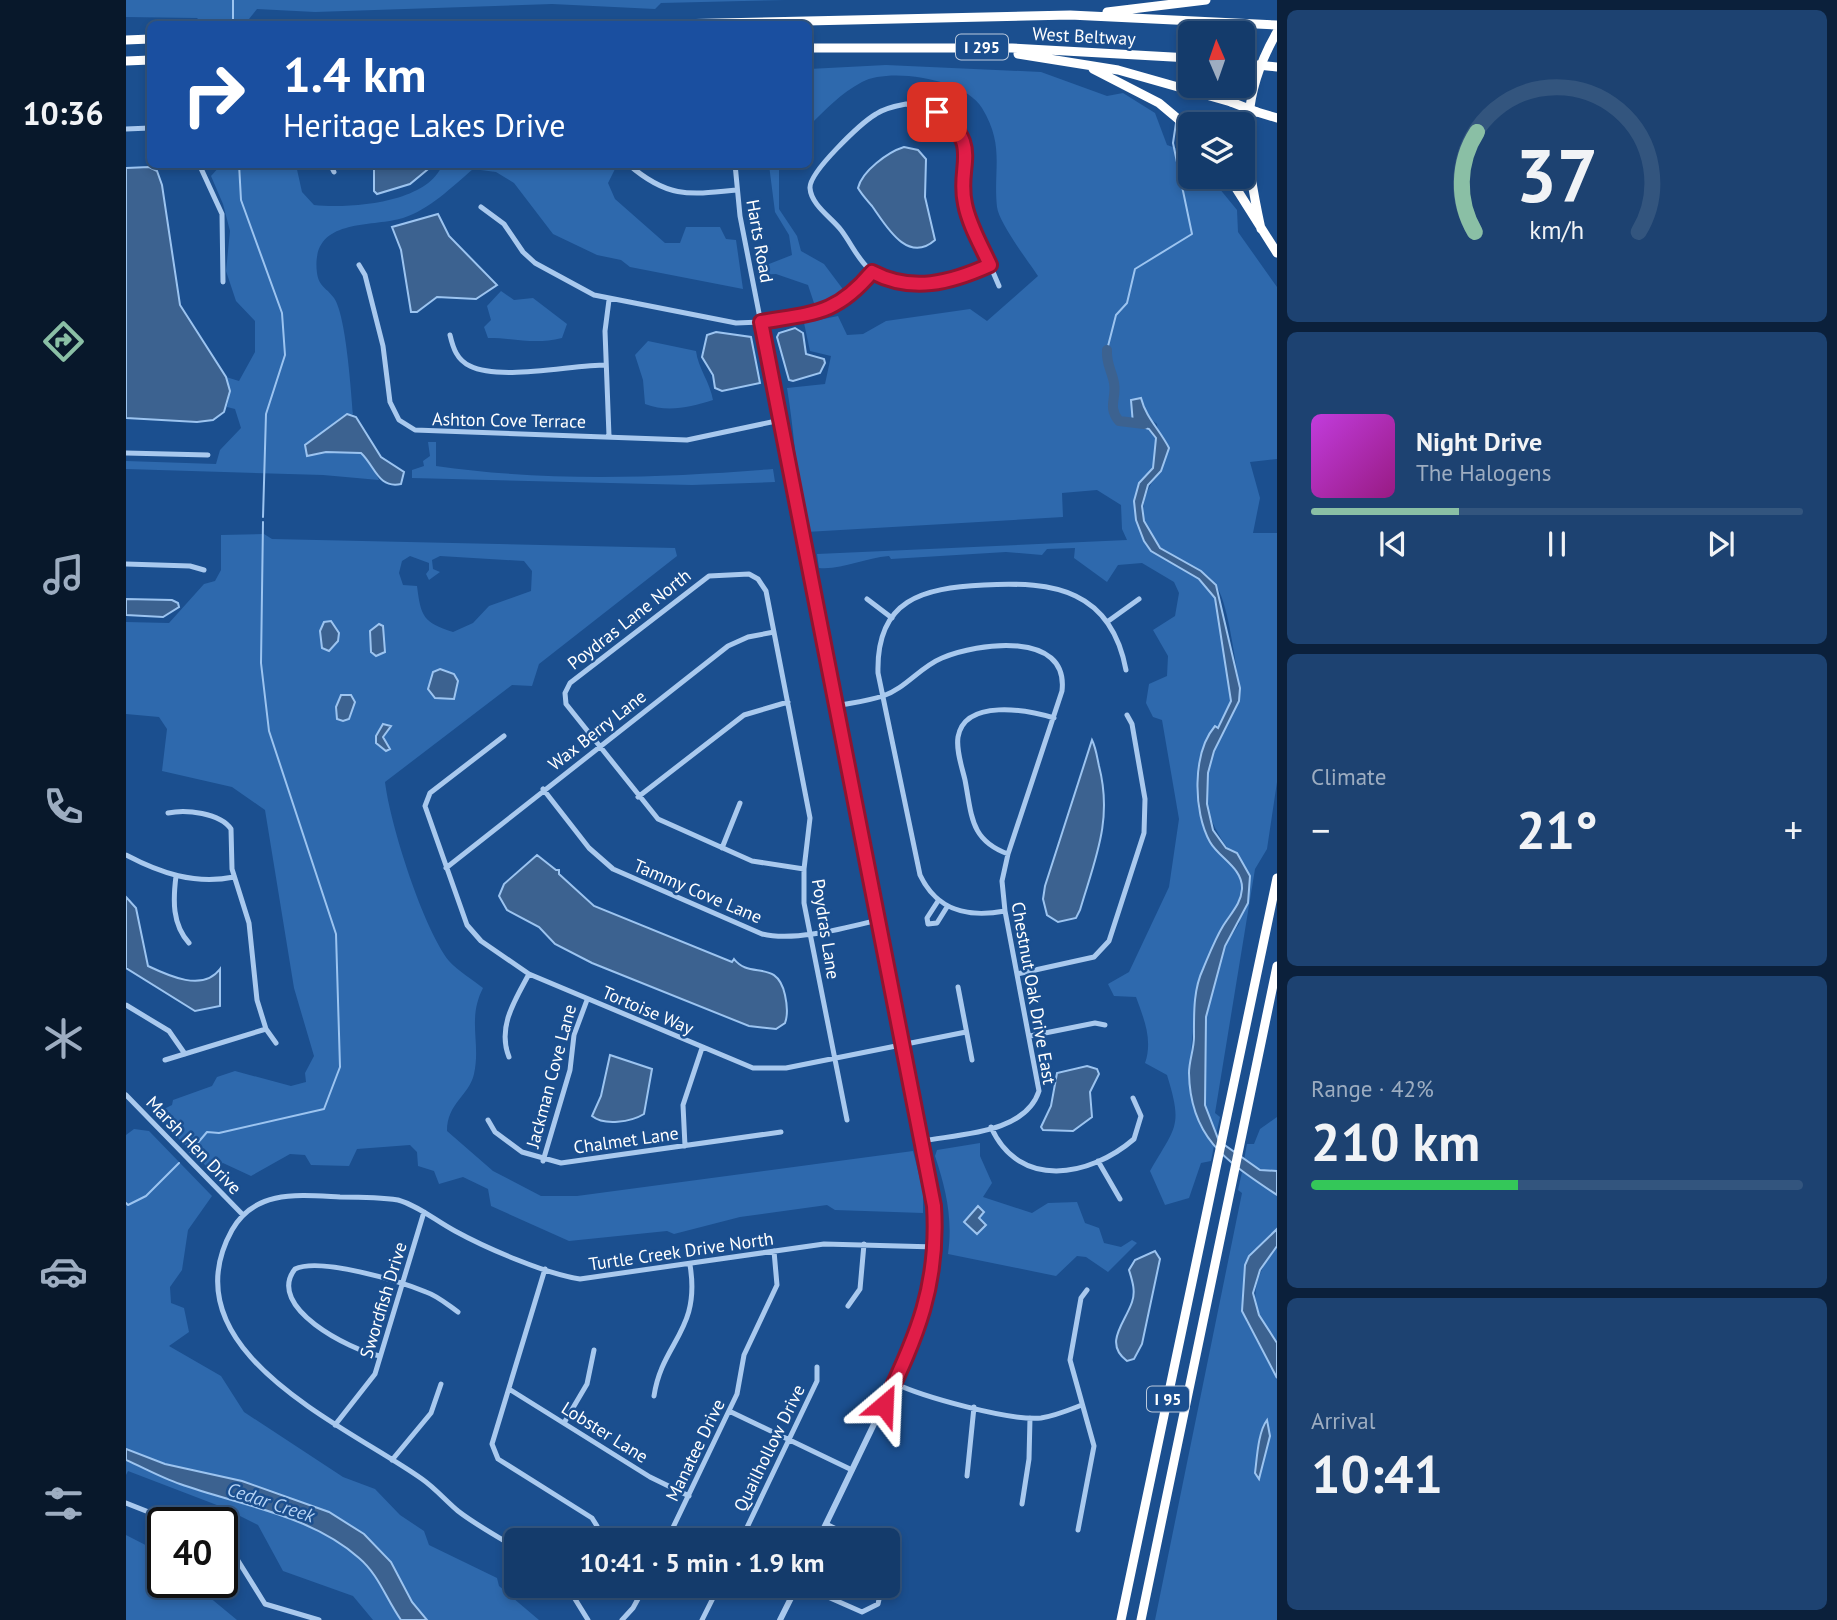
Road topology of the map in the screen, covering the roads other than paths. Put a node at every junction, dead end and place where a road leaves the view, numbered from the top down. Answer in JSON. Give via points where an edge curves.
{"nodes":[{"id":1,"x":1206,"y":0,"type":"edge"},
{"id":2,"x":1070,"y":15,"type":"junction"},
{"id":3,"x":805,"y":21,"type":"edge"},
{"id":4,"x":1275,"y":27,"type":"edge"},
{"id":5,"x":147,"y":39,"type":"edge"},
{"id":6,"x":126,"y":40,"type":"edge"},
{"id":7,"x":903,"y":46,"type":"junction"},
{"id":8,"x":812,"y":48,"type":"edge"},
{"id":9,"x":1178,"y":57,"type":"edge"},
{"id":10,"x":147,"y":60,"type":"edge"},
{"id":11,"x":126,"y":61,"type":"edge"},
{"id":12,"x":1075,"y":63,"type":"junction"},
{"id":13,"x":1255,"y":65,"type":"edge"},
{"id":14,"x":1277,"y":67,"type":"edge"},
{"id":15,"x":1277,"y":118,"type":"edge"},
{"id":16,"x":1178,"y":120,"type":"edge"},
{"id":17,"x":126,"y":128,"type":"edge"},
{"id":18,"x":147,"y":128,"type":"edge"},
{"id":19,"x":201,"y":168,"type":"edge"},
{"id":20,"x":332,"y":168,"type":"edge"},
{"id":21,"x":633,"y":168,"type":"edge"},
{"id":22,"x":735,"y":168,"type":"edge"},
{"id":23,"x":334,"y":172,"type":"dead end"},
{"id":24,"x":1236,"y":189,"type":"edge"},
{"id":25,"x":737,"y":190,"type":"junction"},
{"id":26,"x":481,"y":207,"type":"dead end"},
{"id":27,"x":1261,"y":229,"type":"junction"},
{"id":28,"x":1277,"y":253,"type":"edge"},
{"id":29,"x":359,"y":265,"type":"dead end"},
{"id":30,"x":990,"y":265,"type":"junction"},
{"id":31,"x":872,"y":272,"type":"junction"},
{"id":32,"x":223,"y":282,"type":"dead end"},
{"id":33,"x":999,"y":286,"type":"dead end"},
{"id":34,"x":609,"y":300,"type":"junction"},
{"id":35,"x":761,"y":322,"type":"junction"},
{"id":36,"x":450,"y":335,"type":"dead end"},
{"id":37,"x":606,"y":365,"type":"junction"},
{"id":38,"x":781,"y":420,"type":"junction"},
{"id":39,"x":609,"y":436,"type":"junction"},
{"id":40,"x":126,"y":453,"type":"edge"},
{"id":41,"x":208,"y":455,"type":"dead end"},
{"id":42,"x":803,"y":538,"type":"joint"},
{"id":43,"x":126,"y":564,"type":"edge"},
{"id":44,"x":204,"y":570,"type":"dead end"},
{"id":45,"x":758,"y":579,"type":"joint"},
{"id":46,"x":867,"y":599,"type":"dead end"},
{"id":47,"x":1139,"y":599,"type":"dead end"},
{"id":48,"x":892,"y":618,"type":"junction"},
{"id":49,"x":1107,"y":622,"type":"junction"},
{"id":50,"x":774,"y":632,"type":"junction"},
{"id":51,"x":1126,"y":670,"type":"dead end"},
{"id":52,"x":883,"y":696,"type":"junction"},
{"id":53,"x":788,"y":702,"type":"junction"},
{"id":54,"x":836,"y":706,"type":"junction"},
{"id":55,"x":1127,"y":715,"type":"dead end"},
{"id":56,"x":1054,"y":718,"type":"junction"},
{"id":57,"x":504,"y":736,"type":"dead end"},
{"id":58,"x":599,"y":747,"type":"junction"},
{"id":59,"x":543,"y":789,"type":"junction"},
{"id":60,"x":638,"y":797,"type":"junction"},
{"id":61,"x":740,"y":803,"type":"dead end"},
{"id":62,"x":168,"y":813,"type":"dead end"},
{"id":63,"x":722,"y":848,"type":"junction"},
{"id":64,"x":126,"y":855,"type":"edge"},
{"id":65,"x":1008,"y":855,"type":"junction"},
{"id":66,"x":446,"y":868,"type":"junction"},
{"id":67,"x":804,"y":869,"type":"junction"},
{"id":68,"x":176,"y":876,"type":"junction"},
{"id":69,"x":234,"y":877,"type":"junction"},
{"id":70,"x":1277,"y":878,"type":"edge"},
{"id":71,"x":939,"y":901,"type":"junction"},
{"id":72,"x":947,"y":907,"type":"junction"},
{"id":73,"x":1005,"y":911,"type":"junction"},
{"id":74,"x":878,"y":920,"type":"junction"},
{"id":75,"x":810,"y":932,"type":"junction"},
{"id":76,"x":189,"y":943,"type":"dead end"},
{"id":77,"x":1277,"y":966,"type":"edge"},
{"id":78,"x":1017,"y":974,"type":"junction"},
{"id":79,"x":529,"y":975,"type":"junction"},
{"id":80,"x":958,"y":987,"type":"dead end"},
{"id":81,"x":587,"y":1000,"type":"junction"},
{"id":82,"x":126,"y":1005,"type":"edge"},
{"id":83,"x":1105,"y":1025,"type":"dead end"},
{"id":84,"x":266,"y":1029,"type":"junction"},
{"id":85,"x":966,"y":1032,"type":"junction"},
{"id":86,"x":1030,"y":1036,"type":"junction"},
{"id":87,"x":276,"y":1043,"type":"dead end"},
{"id":88,"x":903,"y":1045,"type":"junction"},
{"id":89,"x":702,"y":1048,"type":"junction"},
{"id":90,"x":185,"y":1054,"type":"junction"},
{"id":91,"x":509,"y":1057,"type":"dead end"},
{"id":92,"x":835,"y":1058,"type":"junction"},
{"id":93,"x":165,"y":1060,"type":"dead end"},
{"id":94,"x":972,"y":1060,"type":"dead end"},
{"id":95,"x":126,"y":1095,"type":"edge"},
{"id":96,"x":1133,"y":1098,"type":"dead end"},
{"id":97,"x":488,"y":1120,"type":"dead end"},
{"id":98,"x":848,"y":1120,"type":"dead end"},
{"id":99,"x":991,"y":1127,"type":"junction"},
{"id":100,"x":781,"y":1132,"type":"dead end"},
{"id":101,"x":922,"y":1141,"type":"junction"},
{"id":102,"x":685,"y":1146,"type":"junction"},
{"id":103,"x":543,"y":1161,"type":"junction"},
{"id":104,"x":1098,"y":1161,"type":"junction"},
{"id":105,"x":1120,"y":1199,"type":"dead end"},
{"id":106,"x":424,"y":1212,"type":"junction"},
{"id":107,"x":243,"y":1215,"type":"junction"},
{"id":108,"x":864,"y":1244,"type":"junction"},
{"id":109,"x":936,"y":1247,"type":"junction"},
{"id":110,"x":774,"y":1251,"type":"junction"},
{"id":111,"x":690,"y":1265,"type":"junction"},
{"id":112,"x":545,"y":1269,"type":"junction"},
{"id":113,"x":402,"y":1285,"type":"junction"},
{"id":114,"x":1087,"y":1290,"type":"dead end"},
{"id":115,"x":848,"y":1306,"type":"dead end"},
{"id":116,"x":458,"y":1312,"type":"dead end"},
{"id":117,"x":594,"y":1350,"type":"dead end"},
{"id":118,"x":380,"y":1356,"type":"junction"},
{"id":119,"x":817,"y":1367,"type":"dead end"},
{"id":120,"x":894,"y":1383,"type":"junction"},
{"id":121,"x":441,"y":1384,"type":"dead end"},
{"id":122,"x":509,"y":1389,"type":"junction"},
{"id":123,"x":654,"y":1396,"type":"dead end"},
{"id":124,"x":1082,"y":1405,"type":"junction"},
{"id":125,"x":974,"y":1407,"type":"junction"},
{"id":126,"x":729,"y":1411,"type":"junction"},
{"id":127,"x":1030,"y":1418,"type":"junction"},
{"id":128,"x":564,"y":1423,"type":"junction"},
{"id":129,"x":335,"y":1425,"type":"junction"},
{"id":130,"x":789,"y":1440,"type":"junction"},
{"id":131,"x":392,"y":1460,"type":"junction"},
{"id":132,"x":852,"y":1470,"type":"junction"},
{"id":133,"x":967,"y":1476,"type":"dead end"},
{"id":134,"x":689,"y":1496,"type":"junction"},
{"id":135,"x":126,"y":1503,"type":"edge"},
{"id":136,"x":1022,"y":1503,"type":"dead end"},
{"id":137,"x":147,"y":1511,"type":"edge"},
{"id":138,"x":826,"y":1524,"type":"junction"},
{"id":139,"x":597,"y":1528,"type":"edge"},
{"id":140,"x":673,"y":1528,"type":"edge"},
{"id":141,"x":747,"y":1528,"type":"edge"},
{"id":142,"x":824,"y":1528,"type":"edge"},
{"id":143,"x":834,"y":1528,"type":"edge"},
{"id":144,"x":1079,"y":1530,"type":"dead end"},
{"id":145,"x":504,"y":1540,"type":"edge"},
{"id":146,"x":238,"y":1561,"type":"edge"},
{"id":147,"x":574,"y":1598,"type":"edge"},
{"id":148,"x":638,"y":1598,"type":"edge"},
{"id":149,"x":713,"y":1598,"type":"edge"},
{"id":150,"x":790,"y":1598,"type":"edge"},
{"id":151,"x":830,"y":1598,"type":"edge"},
{"id":152,"x":879,"y":1598,"type":"edge"},
{"id":153,"x":320,"y":1620,"type":"edge"},
{"id":154,"x":588,"y":1620,"type":"edge"},
{"id":155,"x":622,"y":1620,"type":"edge"},
{"id":156,"x":702,"y":1620,"type":"edge"},
{"id":157,"x":780,"y":1620,"type":"edge"},
{"id":158,"x":1121,"y":1620,"type":"edge"},
{"id":159,"x":1141,"y":1620,"type":"edge"}],
"edges":[{"from":1,"to":2,"type":"highway"},
{"from":2,"to":3,"type":"highway","name":"West Beltway","number":"I 295"},
{"from":2,"to":4,"type":"highway","name":"West Beltway","number":"I 295"},
{"from":4,"to":27,"type":"highway","via":[[1252,86],[1247,124],[1246,154]]},
{"from":5,"to":6,"type":"highway"},
{"from":7,"to":8,"type":"highway","name":"West Beltway","number":"I 295"},
{"from":7,"to":9,"type":"highway","name":"West Beltway","number":"I 295"},
{"from":7,"to":12,"type":"highway","via":[[1027,54]]},
{"from":10,"to":11,"type":"highway"},
{"from":12,"to":15,"type":"highway","bridge":true,"via":[[1160,80]]},
{"from":12,"to":16,"type":"highway","via":[[1119,80]]},
{"from":13,"to":14,"type":"highway","bridge":true},
{"from":17,"to":18,"type":"street"},
{"from":19,"to":32,"type":"street","via":[[222,214]]},
{"from":20,"to":23,"type":"street"},
{"from":21,"to":25,"type":"street","via":[[653,185],[671,192]]},
{"from":22,"to":25,"type":"street","name":"Harts Road"},
{"from":24,"to":27,"type":"highway"},
{"from":25,"to":35,"type":"street","name":"Harts Road"},
{"from":26,"to":34,"type":"street","via":[[504,223],[535,263]]},
{"from":27,"to":28,"type":"highway"},
{"from":29,"to":39,"type":"street","name":"Ashton Cove Terrace","via":[[383,346],[390,402],[406,426],[425,433]]},
{"from":30,"to":31,"type":"street","via":[[964,276],[918,285],[896,283]]},
{"from":30,"to":31,"type":"street","via":[[964,198],[967,156],[960,135],[947,119],[928,108],[895,106],[869,119],[814,173],[810,186],[813,198]]},
{"from":30,"to":33,"type":"street"},
{"from":31,"to":35,"type":"street","via":[[839,304]]},
{"from":34,"to":35,"type":"street","via":[[736,323]]},
{"from":34,"to":37,"type":"street"},
{"from":35,"to":38,"type":"street","name":"Harts Road"},
{"from":36,"to":37,"type":"street","via":[[457,355],[477,369],[533,371]]},
{"from":37,"to":39,"type":"street"},
{"from":38,"to":39,"type":"street","name":"Ashton Cove Terrace","via":[[696,439]]},
{"from":38,"to":42,"type":"street","name":"Harts Road"},
{"from":40,"to":41,"type":"street"},
{"from":42,"to":54,"type":"street","name":"Harts Road"},
{"from":43,"to":44,"type":"street"},
{"from":45,"to":50,"type":"street","name":"Poydras Lane","via":[[766,591]]},
{"from":45,"to":58,"type":"street","name":"Poydras Lane North","via":[[741,574],[705,579],[570,682],[566,704]]},
{"from":46,"to":48,"type":"street"},
{"from":47,"to":49,"type":"street"},
{"from":48,"to":49,"type":"street","via":[[908,602],[934,589],[1035,583],[1072,593]]},
{"from":48,"to":52,"type":"street","via":[[879,651]]},
{"from":49,"to":51,"type":"street"},
{"from":50,"to":53,"type":"street","name":"Poydras Lane"},
{"from":50,"to":58,"type":"street","name":"Wax Berry Lane","via":[[728,646]]},
{"from":52,"to":54,"type":"street"},
{"from":52,"to":56,"type":"street","name":"Chestnut Oak Drive East","via":[[939,659],[980,649],[1024,646],[1040,649],[1059,667],[1063,684]]},
{"from":52,"to":71,"type":"street","via":[[917,865],[923,882]]},
{"from":53,"to":60,"type":"street","via":[[744,715]]},
{"from":53,"to":67,"type":"street","name":"Poydras Lane","via":[[810,818]]},
{"from":54,"to":74,"type":"street","name":"Harts Road"},
{"from":55,"to":78,"type":"street","via":[[1145,799],[1145,821],[1110,941],[1094,957]]},
{"from":56,"to":65,"type":"street","name":"Chestnut Oak Drive East"},
{"from":56,"to":65,"type":"street","via":[[1022,711],[975,715],[962,726],[958,739],[973,824],[987,845]]},
{"from":57,"to":66,"type":"street","name":"Tortoise Way","via":[[425,801]]},
{"from":58,"to":59,"type":"street","name":"Wax Berry Lane"},
{"from":58,"to":60,"type":"street"},
{"from":59,"to":66,"type":"street","name":"Wax Berry Lane"},
{"from":59,"to":75,"type":"street","name":"Tammy Cove Lane","via":[[596,855],[624,875],[762,934],[778,937]]},
{"from":60,"to":63,"type":"street","via":[[666,825]]},
{"from":61,"to":63,"type":"street"},
{"from":62,"to":69,"type":"street","via":[[179,810],[219,819],[229,826]]},
{"from":63,"to":67,"type":"street","via":[[752,861]]},
{"from":64,"to":68,"type":"street"},
{"from":65,"to":73,"type":"street","name":"Chestnut Oak Drive East","via":[[1002,881]]},
{"from":66,"to":79,"type":"street","name":"Tortoise Way","via":[[473,933]]},
{"from":67,"to":75,"type":"street","name":"Poydras Lane"},
{"from":68,"to":69,"type":"street"},
{"from":68,"to":76,"type":"street","via":[[174,909],[181,934]]},
{"from":69,"to":84,"type":"street","via":[[249,923],[257,1000]]},
{"from":70,"to":158,"type":"highway","number":"I 95"},
{"from":71,"to":72,"type":"street"},
{"from":71,"to":72,"type":"street","via":[[928,924],[937,923]]},
{"from":72,"to":73,"type":"street","via":[[978,915]]},
{"from":73,"to":78,"type":"street","name":"Chestnut Oak Drive East"},
{"from":74,"to":75,"type":"street","name":"Tammy Cove Lane"},
{"from":74,"to":88,"type":"street","name":"Harts Road"},
{"from":75,"to":92,"type":"street","name":"Poydras Lane"},
{"from":77,"to":159,"type":"highway","number":"I 95"},
{"from":78,"to":86,"type":"street","name":"Chestnut Oak Drive East"},
{"from":79,"to":81,"type":"street","name":"Tortoise Way"},
{"from":79,"to":91,"type":"street","via":[[507,1019]]},
{"from":80,"to":85,"type":"street"},
{"from":81,"to":89,"type":"street","name":"Tortoise Way"},
{"from":81,"to":103,"type":"street","name":"Jackman Cove Lane"},
{"from":82,"to":90,"type":"street","via":[[169,1031]]},
{"from":83,"to":86,"type":"street"},
{"from":84,"to":87,"type":"street"},
{"from":84,"to":90,"type":"street"},
{"from":85,"to":88,"type":"street","name":"Tortoise Way"},
{"from":85,"to":94,"type":"street"},
{"from":86,"to":99,"type":"street","name":"Chestnut Oak Drive East","via":[[1039,1084],[1036,1099],[1014,1121]]},
{"from":88,"to":92,"type":"street","name":"Tortoise Way"},
{"from":88,"to":101,"type":"street","name":"Harts Road"},
{"from":89,"to":92,"type":"street","name":"Tortoise Way","via":[[763,1069]]},
{"from":89,"to":102,"type":"street","via":[[682,1105]]},
{"from":90,"to":93,"type":"street"},
{"from":92,"to":98,"type":"street","name":"Poydras Lane"},
{"from":95,"to":107,"type":"street","name":"Marsh Hen Drive"},
{"from":96,"to":104,"type":"street","via":[[1140,1116],[1138,1132],[1128,1144]]},
{"from":97,"to":103,"type":"street","name":"Chalmet Lane","via":[[495,1132]]},
{"from":99,"to":101,"type":"street"},
{"from":99,"to":104,"type":"street","via":[[1003,1149],[1039,1169],[1072,1171]]},
{"from":100,"to":102,"type":"street","name":"Chalmet Lane"},
{"from":101,"to":109,"type":"street","name":"Harts Road"},
{"from":102,"to":103,"type":"street","name":"Chalmet Lane","via":[[570,1163]]},
{"from":104,"to":105,"type":"street"},
{"from":106,"to":107,"type":"street","name":"Turtle Creek Drive North","via":[[389,1199],[293,1194],[261,1202]]},
{"from":106,"to":112,"type":"street","name":"Turtle Creek Drive North","via":[[466,1237]]},
{"from":106,"to":113,"type":"street","name":"Swordfish Drive"},
{"from":107,"to":129,"type":"street","via":[[227,1241],[219,1268],[224,1318],[240,1343],[287,1391]]},
{"from":108,"to":109,"type":"street","name":"Turtle Creek Drive North"},
{"from":108,"to":110,"type":"street","name":"Turtle Creek Drive North"},
{"from":108,"to":115,"type":"street","via":[[860,1289]]},
{"from":109,"to":120,"type":"street","name":"Harts Road","via":[[924,1314]]},
{"from":110,"to":111,"type":"street","name":"Turtle Creek Drive North"},
{"from":110,"to":126,"type":"street","name":"Manatee Drive","via":[[777,1285],[744,1354],[739,1388]]},
{"from":111,"to":112,"type":"street","name":"Turtle Creek Drive North","via":[[596,1279],[572,1278]]},
{"from":111,"to":123,"type":"street","via":[[691,1309]]},
{"from":112,"to":122,"type":"street"},
{"from":113,"to":116,"type":"street","via":[[427,1292]]},
{"from":113,"to":118,"type":"street","name":"Swordfish Drive"},
{"from":113,"to":118,"type":"street","via":[[340,1268],[299,1266],[290,1277],[290,1298],[325,1332],[344,1345]]},
{"from":114,"to":124,"type":"street","via":[[1081,1298],[1070,1352]]},
{"from":117,"to":128,"type":"street","via":[[587,1384]]},
{"from":118,"to":129,"type":"street","name":"Swordfish Drive","via":[[371,1381]]},
{"from":119,"to":130,"type":"street","name":"Quailhollow Drive","via":[[817,1381]]},
{"from":120,"to":125,"type":"street","via":[[928,1398]]},
{"from":120,"to":132,"type":"street","name":"Harts Road"},
{"from":121,"to":131,"type":"street","via":[[431,1413]]},
{"from":122,"to":128,"type":"street","name":"Lobster Lane"},
{"from":122,"to":139,"type":"street","via":[[493,1452],[592,1518]]},
{"from":124,"to":127,"type":"street"},
{"from":124,"to":144,"type":"street","via":[[1094,1446]]},
{"from":125,"to":127,"type":"street"},
{"from":125,"to":133,"type":"street"},
{"from":126,"to":130,"type":"street"},
{"from":126,"to":134,"type":"street","name":"Manatee Drive"},
{"from":127,"to":136,"type":"street"},
{"from":128,"to":134,"type":"street","name":"Lobster Lane"},
{"from":129,"to":131,"type":"street"},
{"from":130,"to":132,"type":"street"},
{"from":130,"to":141,"type":"street","name":"Quailhollow Drive"},
{"from":131,"to":145,"type":"street"},
{"from":132,"to":138,"type":"street","name":"Harts Road"},
{"from":134,"to":140,"type":"street","name":"Manatee Drive"},
{"from":135,"to":137,"type":"street"},
{"from":138,"to":142,"type":"street","name":"Harts Road"},
{"from":138,"to":143,"type":"street"},
{"from":146,"to":153,"type":"street","via":[[265,1604]]},
{"from":147,"to":154,"type":"street"},
{"from":148,"to":155,"type":"street"},
{"from":149,"to":156,"type":"street"},
{"from":150,"to":157,"type":"street"},
{"from":151,"to":152,"type":"street","via":[[862,1612],[878,1604]]}]}
